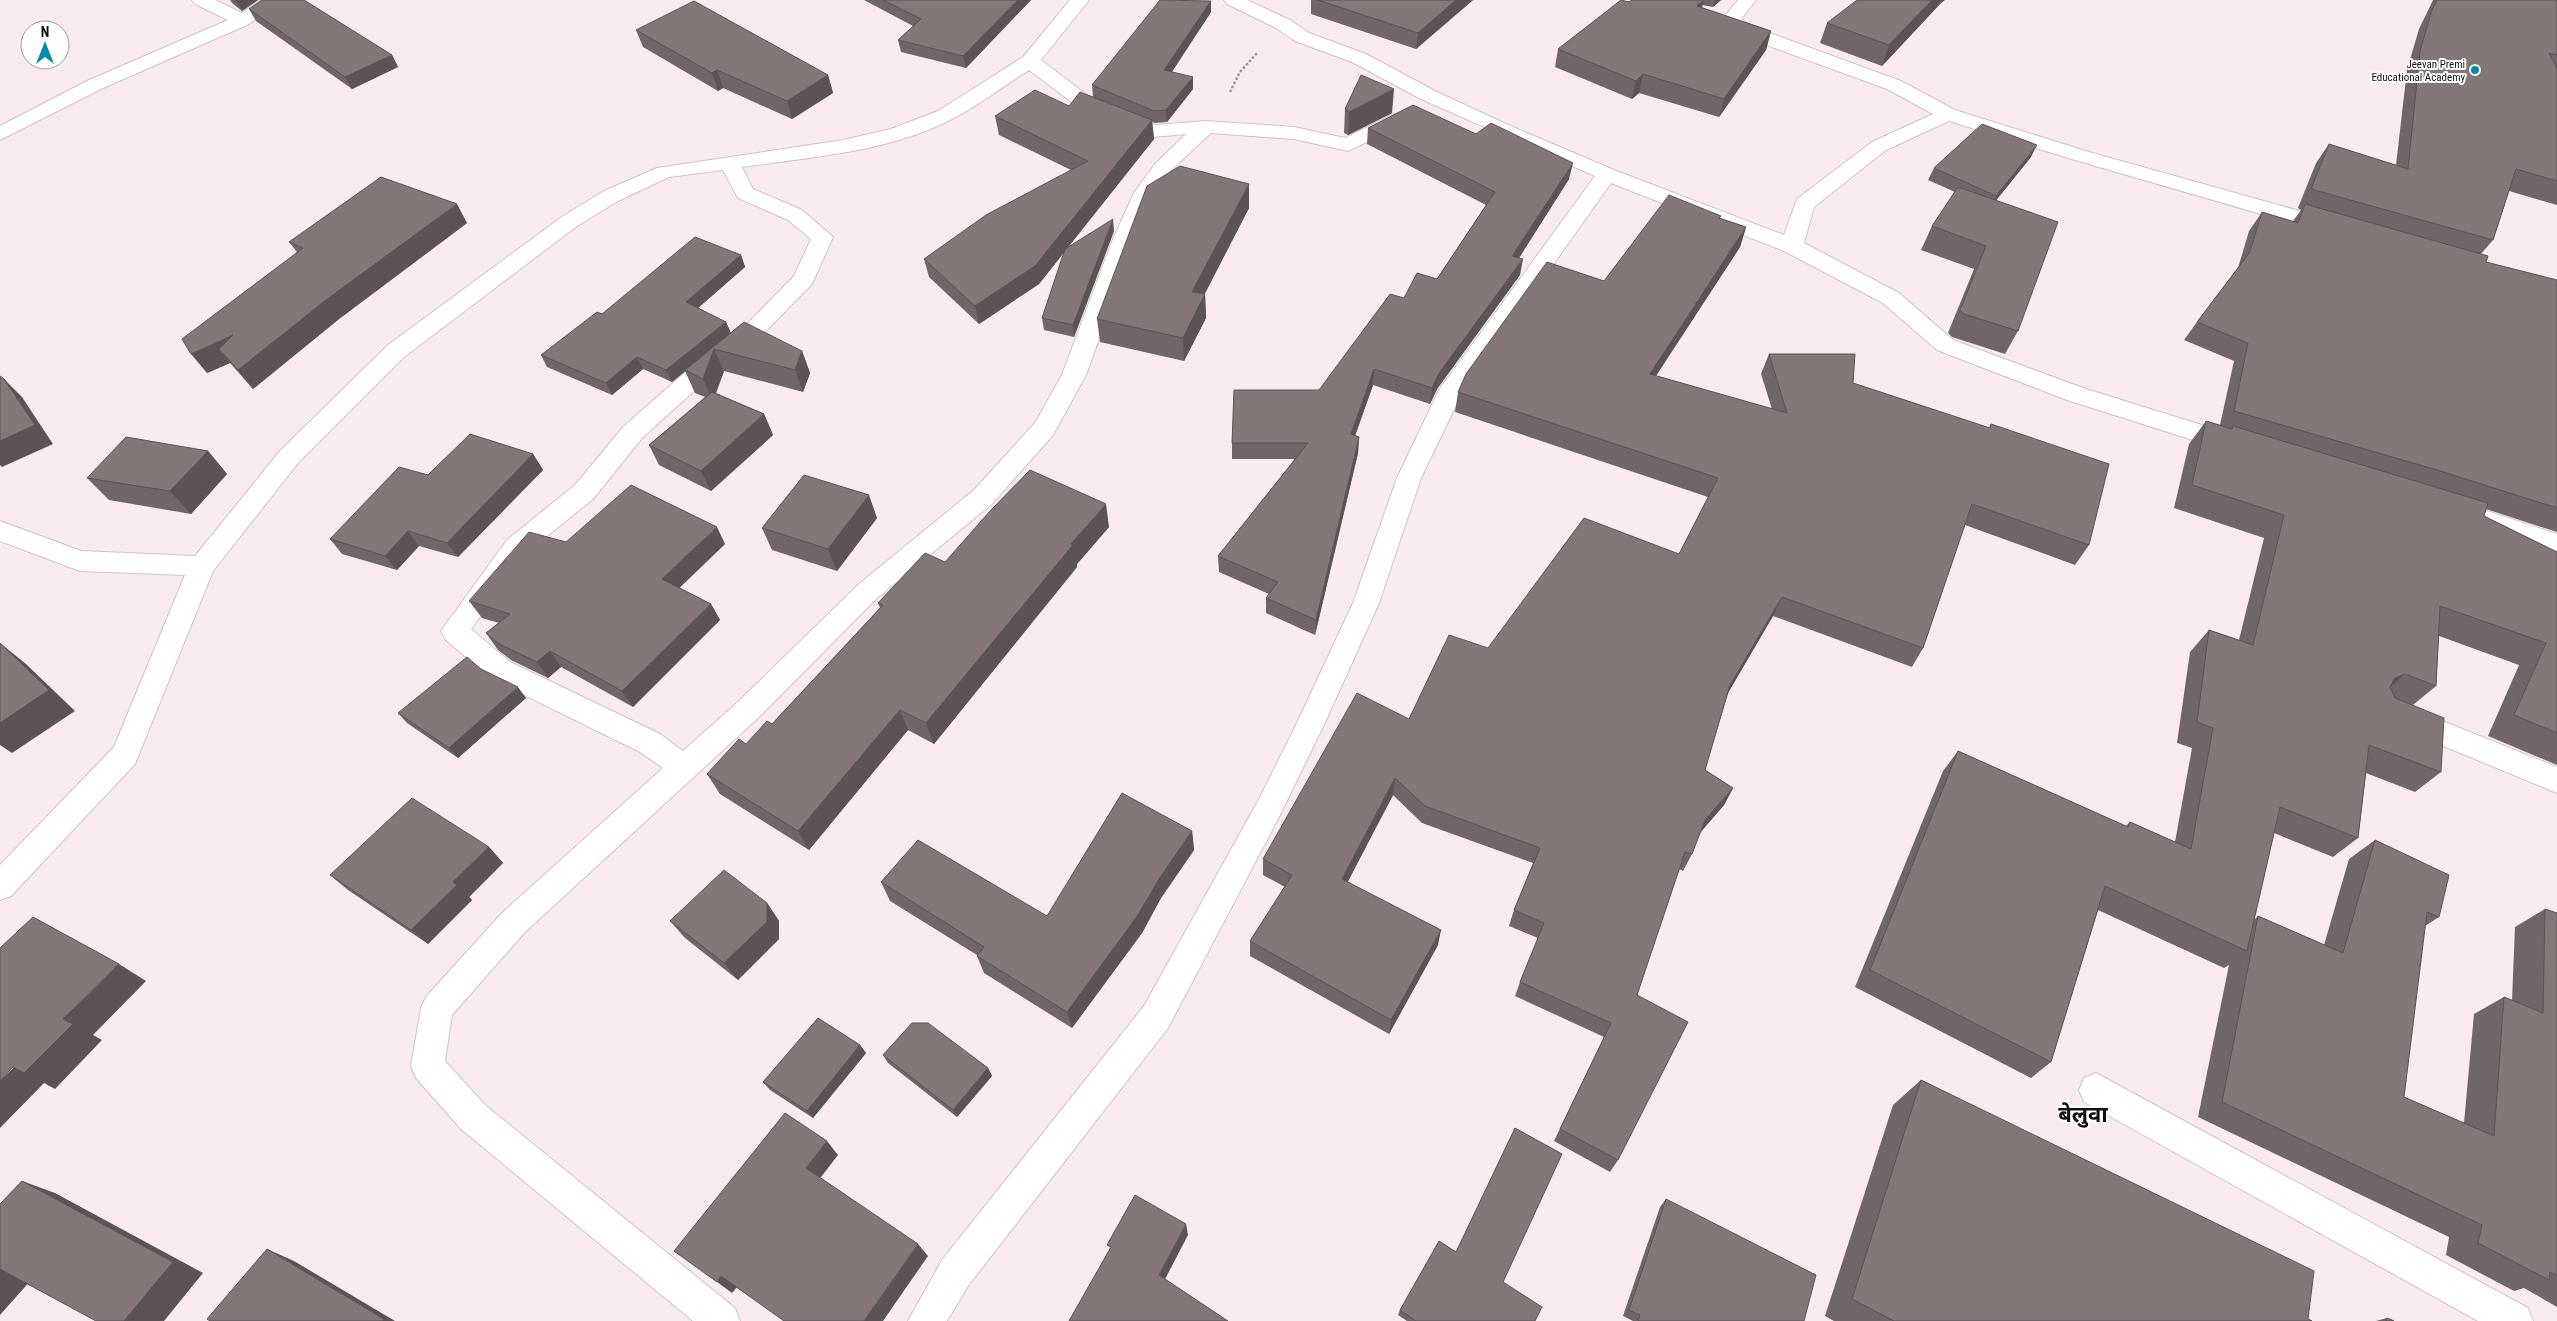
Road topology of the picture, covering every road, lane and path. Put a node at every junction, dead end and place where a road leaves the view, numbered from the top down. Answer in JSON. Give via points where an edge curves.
{"nodes":[{"id":1,"x":201,"y":0,"type":"edge"},
{"id":2,"x":273,"y":0,"type":"edge"},
{"id":3,"x":1080,"y":0,"type":"edge"},
{"id":4,"x":1233,"y":0,"type":"edge"},
{"id":5,"x":1747,"y":0,"type":"edge"},
{"id":6,"x":243,"y":20,"type":"junction"},
{"id":7,"x":1284,"y":24,"type":"junction"},
{"id":8,"x":1030,"y":61,"type":"junction"},
{"id":9,"x":1428,"y":95,"type":"junction"},
{"id":10,"x":1948,"y":114,"type":"junction"},
{"id":11,"x":1206,"y":127,"type":"junction"},
{"id":12,"x":0,"y":134,"type":"edge"},
{"id":13,"x":730,"y":164,"type":"junction"},
{"id":14,"x":1607,"y":174,"type":"junction"},
{"id":15,"x":2349,"y":232,"type":"edge"},
{"id":16,"x":1792,"y":246,"type":"junction"},
{"id":17,"x":2249,"y":448,"type":"edge"},
{"id":18,"x":2446,"y":508,"type":"edge"},
{"id":19,"x":0,"y":531,"type":"edge"},
{"id":20,"x":2557,"y":544,"type":"edge"},
{"id":21,"x":202,"y":566,"type":"junction"},
{"id":22,"x":2382,"y":709,"type":"edge"},
{"id":23,"x":684,"y":767,"type":"junction"},
{"id":24,"x":2557,"y":780,"type":"edge"},
{"id":25,"x":0,"y":886,"type":"edge"},
{"id":26,"x":2096,"y":1090,"type":"dead end"},
{"id":27,"x":722,"y":1321,"type":"edge"},
{"id":28,"x":926,"y":1321,"type":"edge"},
{"id":29,"x":2515,"y":1321,"type":"edge"}],
"edges":[{"from":1,"to":6,"type":"street"},
{"from":2,"to":6,"type":"street"},
{"from":3,"to":8,"type":"street"},
{"from":4,"to":7,"type":"street"},
{"from":5,"to":10,"type":"street","via":[[1721,17],[1746,31],[1894,85]]},
{"from":6,"to":12,"type":"street","via":[[94,85]]},
{"from":7,"to":9,"type":"street","via":[[1302,37],[1359,58]]},
{"from":7,"to":11,"type":"path","via":[[1240,72],[1217,117]]},
{"from":8,"to":11,"type":"street","via":[[1084,102],[1153,131]]},
{"from":8,"to":13,"type":"street","via":[[945,115],[897,134]]},
{"from":9,"to":11,"type":"street","via":[[1398,120],[1348,145],[1294,133]]},
{"from":9,"to":14,"type":"street"},
{"from":10,"to":15,"type":"street"},
{"from":10,"to":16,"type":"street","via":[[1879,146],[1804,204]]},
{"from":11,"to":23,"type":"street","via":[[1162,168],[1144,192],[1074,375],[1044,429],[983,496],[868,591],[749,709]]},
{"from":13,"to":21,"type":"street","via":[[664,172],[612,196],[468,295],[396,352],[289,457]]},
{"from":13,"to":23,"type":"street","via":[[745,193],[795,215],[822,237],[804,279],[755,329],[633,432],[584,492],[516,548],[455,631],[500,670],[650,743]]},
{"from":14,"to":16,"type":"street"},
{"from":14,"to":28,"type":"street","via":[[1450,390],[1409,478],[1366,603],[1309,727],[1156,1017],[955,1273]]},
{"from":16,"to":17,"type":"street","via":[[1891,298],[1945,345],[2075,394]]},
{"from":18,"to":20,"type":"street"},
{"from":19,"to":21,"type":"street","via":[[80,561]]},
{"from":21,"to":25,"type":"street","via":[[125,755]]},
{"from":22,"to":24,"type":"street"},
{"from":23,"to":27,"type":"street","via":[[513,923],[437,1008],[428,1066],[473,1117]]},
{"from":26,"to":29,"type":"street"}]}
